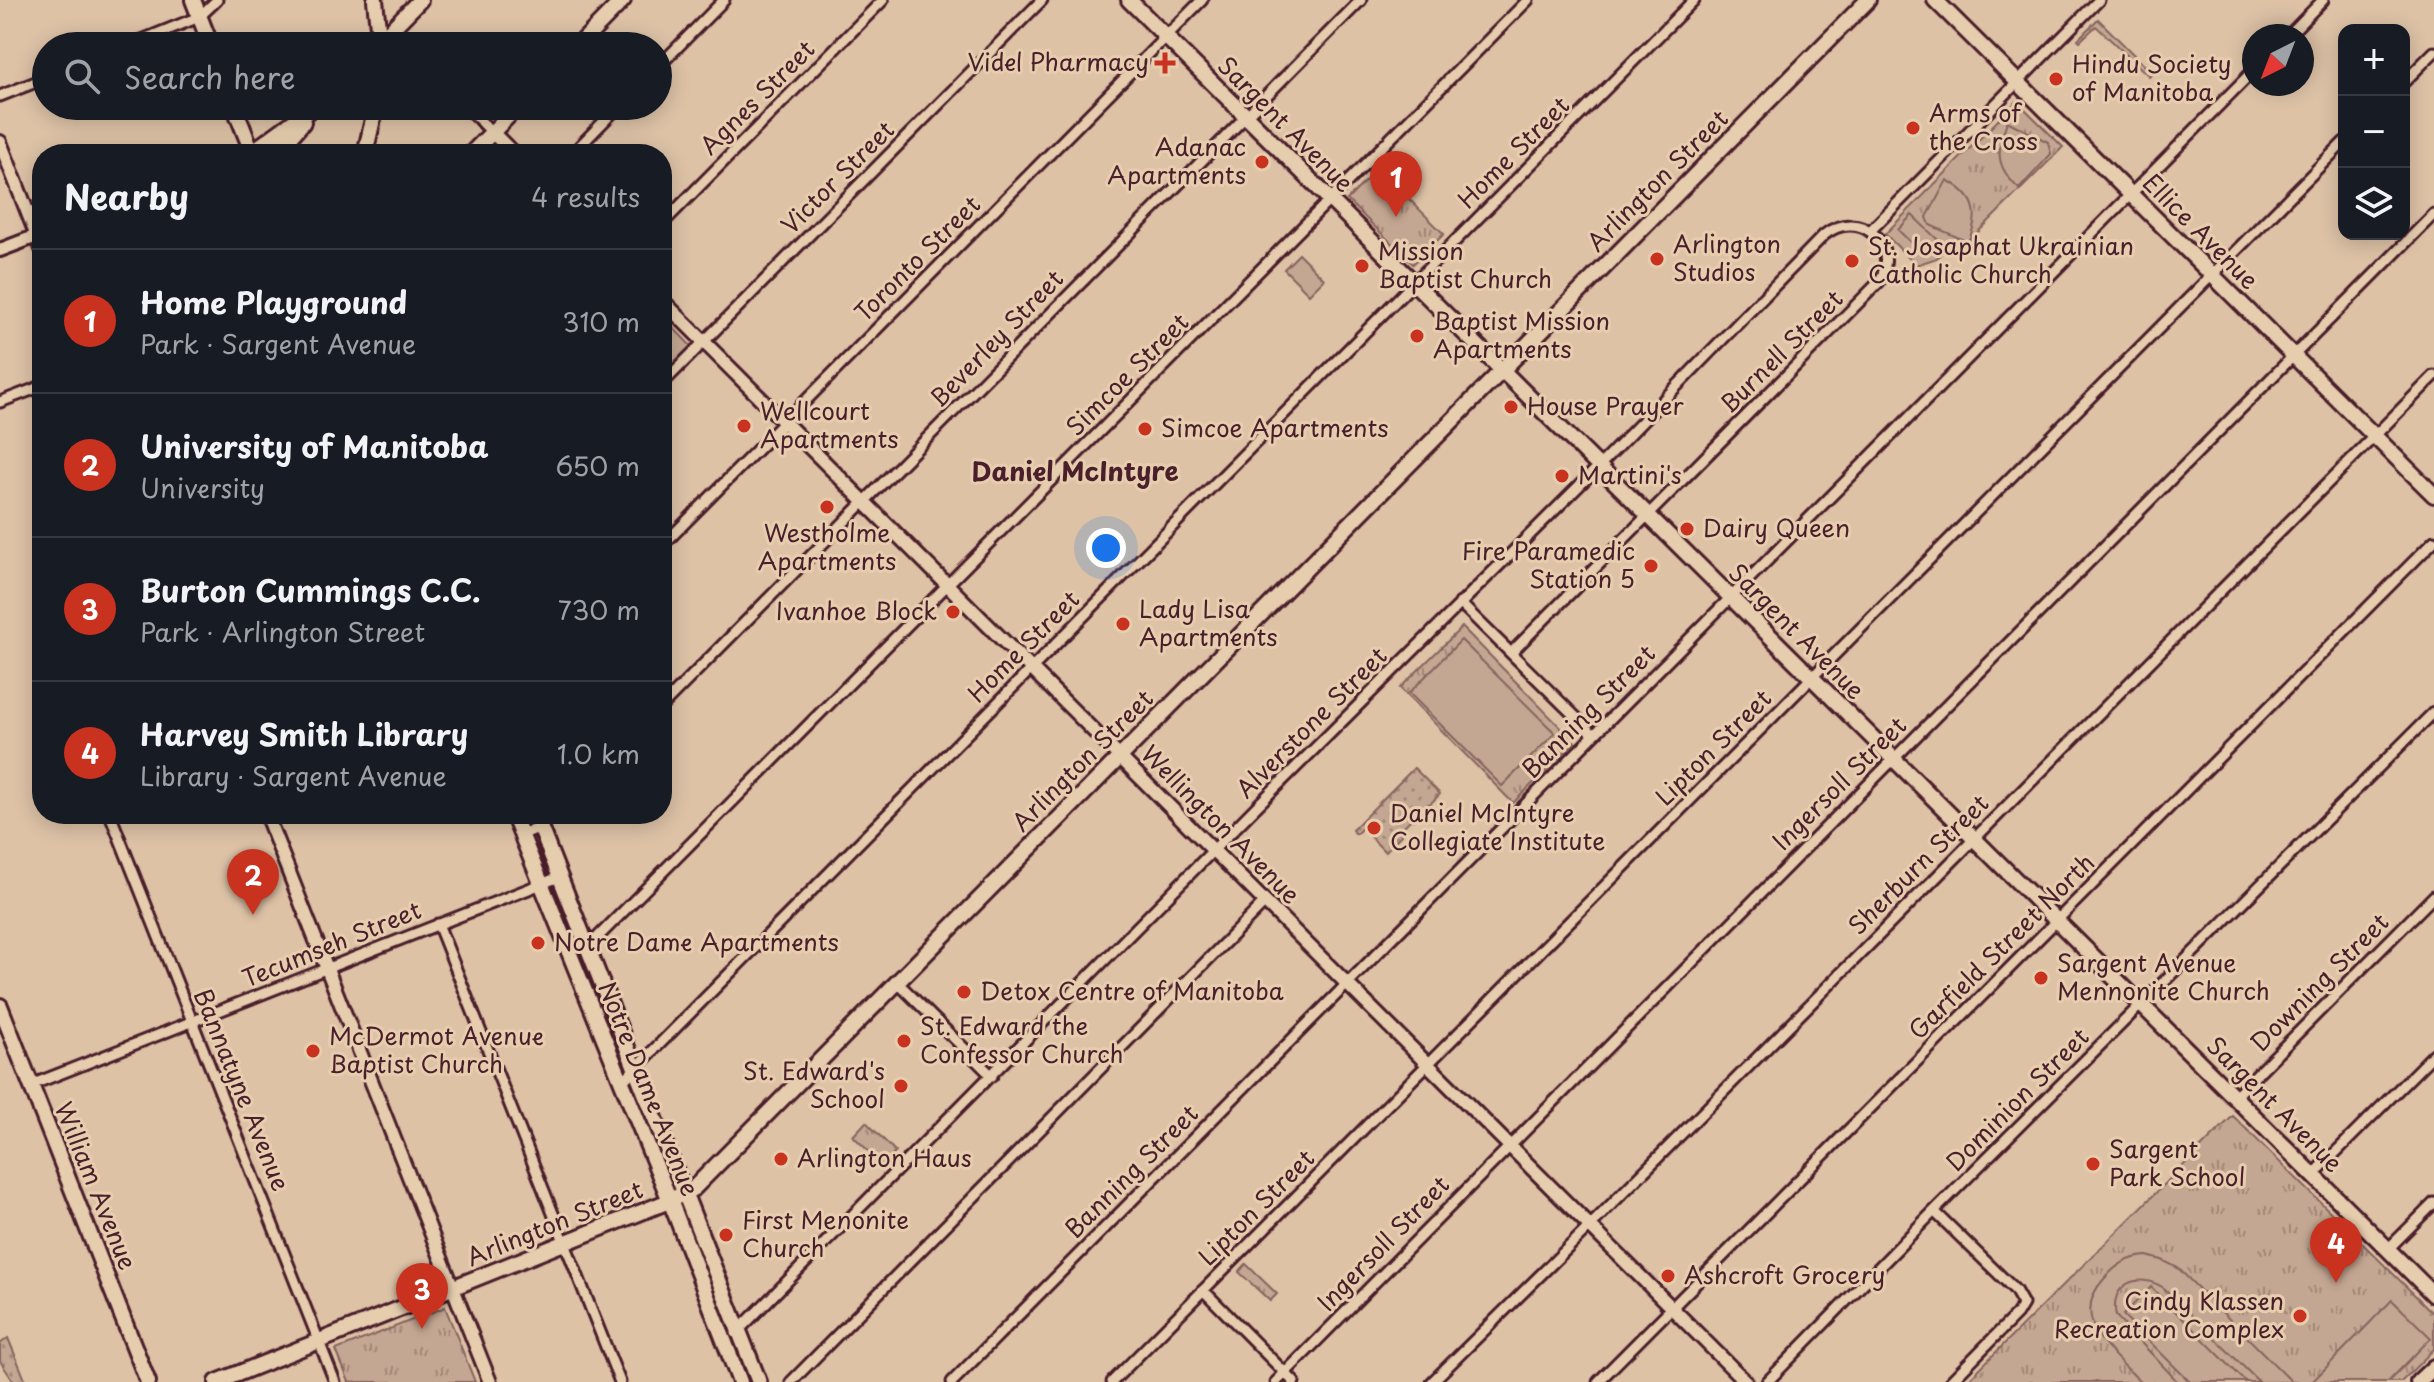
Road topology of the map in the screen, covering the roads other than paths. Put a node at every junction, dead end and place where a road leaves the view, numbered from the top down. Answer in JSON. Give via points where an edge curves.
{"nodes":[{"id":1,"x":193,"y":0,"type":"edge"},
{"id":2,"x":217,"y":0,"type":"edge"},
{"id":3,"x":375,"y":0,"type":"edge"},
{"id":4,"x":420,"y":0,"type":"edge"},
{"id":5,"x":623,"y":0,"type":"edge"},
{"id":6,"x":724,"y":0,"type":"edge"},
{"id":7,"x":883,"y":0,"type":"edge"},
{"id":8,"x":1042,"y":0,"type":"edge"},
{"id":9,"x":1129,"y":0,"type":"edge"},
{"id":10,"x":1202,"y":0,"type":"edge"},
{"id":11,"x":1361,"y":0,"type":"edge"},
{"id":12,"x":1528,"y":0,"type":"edge"},
{"id":13,"x":1694,"y":0,"type":"edge"},
{"id":14,"x":1868,"y":0,"type":"edge"},
{"id":15,"x":1935,"y":0,"type":"edge"},
{"id":16,"x":2099,"y":0,"type":"edge"},
{"id":17,"x":2323,"y":0,"type":"edge"},
{"id":18,"x":199,"y":17,"type":"junction"},
{"id":19,"x":2300,"y":24,"type":"edge"},
{"id":20,"x":162,"y":32,"type":"edge"},
{"id":21,"x":205,"y":32,"type":"edge"},
{"id":22,"x":377,"y":32,"type":"edge"},
{"id":23,"x":389,"y":32,"type":"edge"},
{"id":24,"x":592,"y":32,"type":"edge"},
{"id":25,"x":1167,"y":37,"type":"junction"},
{"id":26,"x":2434,"y":52,"type":"edge"},
{"id":27,"x":672,"y":53,"type":"edge"},
{"id":28,"x":2410,"y":76,"type":"edge"},
{"id":29,"x":2242,"y":82,"type":"edge"},
{"id":30,"x":32,"y":83,"type":"edge"},
{"id":31,"x":2017,"y":83,"type":"junction"},
{"id":32,"x":0,"y":96,"type":"edge"},
{"id":33,"x":1245,"y":116,"type":"junction"},
{"id":34,"x":239,"y":120,"type":"edge"},
{"id":35,"x":297,"y":120,"type":"edge"},
{"id":36,"x":304,"y":120,"type":"edge"},
{"id":37,"x":373,"y":120,"type":"edge"},
{"id":38,"x":480,"y":120,"type":"edge"},
{"id":39,"x":504,"y":120,"type":"edge"},
{"id":40,"x":605,"y":120,"type":"edge"},
{"id":41,"x":492,"y":132,"type":"junction"},
{"id":42,"x":0,"y":142,"type":"edge"},
{"id":43,"x":248,"y":144,"type":"edge"},
{"id":44,"x":263,"y":144,"type":"edge"},
{"id":45,"x":284,"y":144,"type":"edge"},
{"id":46,"x":367,"y":144,"type":"edge"},
{"id":47,"x":481,"y":144,"type":"edge"},
{"id":48,"x":504,"y":144,"type":"edge"},
{"id":49,"x":582,"y":144,"type":"edge"},
{"id":50,"x":2338,"y":148,"type":"edge"},
{"id":51,"x":2131,"y":194,"type":"junction"},
{"id":52,"x":1329,"y":201,"type":"junction"},
{"id":53,"x":672,"y":214,"type":"edge"},
{"id":54,"x":2434,"y":214,"type":"edge"},
{"id":55,"x":32,"y":218,"type":"edge"},
{"id":56,"x":1870,"y":231,"type":"junction"},
{"id":57,"x":32,"y":238,"type":"edge"},
{"id":58,"x":0,"y":250,"type":"edge"},
{"id":59,"x":2212,"y":275,"type":"junction"},
{"id":60,"x":1412,"y":284,"type":"junction"},
{"id":61,"x":672,"y":310,"type":"edge"},
{"id":62,"x":703,"y":343,"type":"junction"},
{"id":63,"x":2293,"y":356,"type":"junction"},
{"id":64,"x":1501,"y":370,"type":"junction"},
{"id":65,"x":672,"y":374,"type":"edge"},
{"id":66,"x":2434,"y":376,"type":"edge"},
{"id":67,"x":32,"y":390,"type":"edge"},
{"id":68,"x":0,"y":402,"type":"edge"},
{"id":69,"x":784,"y":423,"type":"junction"},
{"id":70,"x":2374,"y":435,"type":"junction"},
{"id":71,"x":1598,"y":467,"type":"junction"},
{"id":72,"x":2434,"y":495,"type":"edge"},
{"id":73,"x":864,"y":503,"type":"junction"},
{"id":74,"x":1647,"y":516,"type":"junction"},
{"id":75,"x":672,"y":536,"type":"edge"},
{"id":76,"x":2434,"y":541,"type":"edge"},
{"id":77,"x":947,"y":585,"type":"junction"},
{"id":78,"x":1730,"y":597,"type":"junction"},
{"id":79,"x":1460,"y":603,"type":"junction"},
{"id":80,"x":1511,"y":653,"type":"junction"},
{"id":81,"x":1031,"y":668,"type":"junction"},
{"id":82,"x":1812,"y":677,"type":"junction"},
{"id":83,"x":672,"y":696,"type":"edge"},
{"id":84,"x":2434,"y":712,"type":"edge"},
{"id":85,"x":1594,"y":735,"type":"junction"},
{"id":86,"x":1119,"y":756,"type":"junction"},
{"id":87,"x":1894,"y":759,"type":"junction"},
{"id":88,"x":114,"y":824,"type":"edge"},
{"id":89,"x":270,"y":824,"type":"edge"},
{"id":90,"x":517,"y":824,"type":"edge"},
{"id":91,"x":534,"y":824,"type":"edge"},
{"id":92,"x":538,"y":824,"type":"edge"},
{"id":93,"x":521,"y":835,"type":"junction"},
{"id":94,"x":1974,"y":839,"type":"junction"},
{"id":95,"x":1213,"y":851,"type":"junction"},
{"id":96,"x":559,"y":877,"type":"junction"},
{"id":97,"x":542,"y":883,"type":"junction"},
{"id":98,"x":2434,"y":896,"type":"edge"},
{"id":99,"x":1265,"y":902,"type":"junction"},
{"id":100,"x":2057,"y":920,"type":"junction"},
{"id":101,"x":438,"y":924,"type":"junction"},
{"id":102,"x":586,"y":949,"type":"junction"},
{"id":103,"x":327,"y":970,"type":"junction"},
{"id":104,"x":896,"y":981,"type":"junction"},
{"id":105,"x":1348,"y":983,"type":"junction"},
{"id":106,"x":2142,"y":1005,"type":"junction"},
{"id":107,"x":0,"y":1006,"type":"edge"},
{"id":108,"x":193,"y":1021,"type":"junction"},
{"id":109,"x":3,"y":1022,"type":"edge"},
{"id":110,"x":2434,"y":1054,"type":"edge"},
{"id":111,"x":1428,"y":1063,"type":"junction"},
{"id":112,"x":635,"y":1068,"type":"junction"},
{"id":113,"x":992,"y":1076,"type":"junction"},
{"id":114,"x":620,"y":1083,"type":"junction"},
{"id":115,"x":31,"y":1085,"type":"junction"},
{"id":116,"x":2234,"y":1097,"type":"junction"},
{"id":117,"x":1507,"y":1146,"type":"junction"},
{"id":118,"x":2313,"y":1175,"type":"junction"},
{"id":119,"x":685,"y":1193,"type":"junction"},
{"id":120,"x":669,"y":1201,"type":"junction"},
{"id":121,"x":2434,"y":1203,"type":"edge"},
{"id":122,"x":1934,"y":1211,"type":"junction"},
{"id":123,"x":1589,"y":1227,"type":"junction"},
{"id":124,"x":565,"y":1244,"type":"junction"},
{"id":125,"x":2388,"y":1249,"type":"junction"},
{"id":126,"x":452,"y":1288,"type":"junction"},
{"id":127,"x":1203,"y":1290,"type":"junction"},
{"id":128,"x":2434,"y":1295,"type":"edge"},
{"id":129,"x":1671,"y":1307,"type":"junction"},
{"id":130,"x":739,"y":1332,"type":"junction"},
{"id":131,"x":722,"y":1338,"type":"junction"},
{"id":132,"x":319,"y":1341,"type":"junction"},
{"id":133,"x":2434,"y":1367,"type":"edge"},
{"id":134,"x":1285,"y":1373,"type":"junction"},
{"id":135,"x":148,"y":1382,"type":"edge"},
{"id":136,"x":217,"y":1382,"type":"edge"},
{"id":137,"x":335,"y":1382,"type":"edge"},
{"id":138,"x":490,"y":1382,"type":"edge"},
{"id":139,"x":620,"y":1382,"type":"edge"},
{"id":140,"x":740,"y":1382,"type":"edge"},
{"id":141,"x":759,"y":1382,"type":"edge"},
{"id":142,"x":791,"y":1382,"type":"edge"},
{"id":143,"x":952,"y":1382,"type":"edge"},
{"id":144,"x":1112,"y":1382,"type":"edge"},
{"id":145,"x":1276,"y":1382,"type":"edge"},
{"id":146,"x":1294,"y":1382,"type":"edge"},
{"id":147,"x":1432,"y":1382,"type":"edge"},
{"id":148,"x":1598,"y":1382,"type":"edge"},
{"id":149,"x":1746,"y":1382,"type":"edge"},
{"id":150,"x":1767,"y":1382,"type":"edge"},
{"id":151,"x":1950,"y":1382,"type":"edge"},
{"id":152,"x":2418,"y":1382,"type":"edge"}],
"edges":[{"from":1,"to":18,"type":"main road"},
{"from":2,"to":18,"type":"street"},
{"from":3,"to":22,"type":"main road"},
{"from":4,"to":23,"type":"main road"},
{"from":5,"to":24,"type":"main road"},
{"from":6,"to":27,"type":"street"},
{"from":7,"to":53,"type":"street","name":"Agnes Street"},
{"from":8,"to":62,"type":"street","name":"Victor Street"},
{"from":9,"to":25,"type":"main road","name":"Sargent Avenue"},
{"from":10,"to":25,"type":"street","name":"Toronto Street"},
{"from":11,"to":33,"type":"street","name":"Beverley Street"},
{"from":12,"to":52,"type":"street","name":"Simcoe Street"},
{"from":13,"to":60,"type":"street","name":"Home Street"},
{"from":14,"to":64,"type":"main road","name":"Arlington Street"},
{"from":15,"to":31,"type":"main road","name":"Ellice Avenue"},
{"from":16,"to":31,"type":"street"},
{"from":17,"to":19,"type":"street"},
{"from":18,"to":20,"type":"street"},
{"from":18,"to":21,"type":"main road"},
{"from":25,"to":33,"type":"main road","name":"Sargent Avenue"},
{"from":25,"to":69,"type":"street","name":"Toronto Street"},
{"from":26,"to":28,"type":"street"},
{"from":29,"to":51,"type":"street","name":"Banning Street"},
{"from":30,"to":32,"type":"street"},
{"from":31,"to":51,"type":"main road","name":"Ellice Avenue"},
{"from":31,"to":56,"type":"street"},
{"from":33,"to":52,"type":"main road","name":"Sargent Avenue"},
{"from":33,"to":73,"type":"street","name":"Beverley Street"},
{"from":34,"to":43,"type":"main road"},
{"from":35,"to":44,"type":"main road"},
{"from":36,"to":45,"type":"main road"},
{"from":37,"to":46,"type":"main road"},
{"from":38,"to":41,"type":"street"},
{"from":39,"to":41,"type":"main road"},
{"from":40,"to":49,"type":"street"},
{"from":41,"to":47,"type":"main road"},
{"from":41,"to":48,"type":"street"},
{"from":42,"to":55,"type":"street"},
{"from":50,"to":59,"type":"street","name":"Lipton Street"},
{"from":51,"to":59,"type":"main road","name":"Ellice Avenue"},
{"from":51,"to":78,"type":"street","name":"Banning Street"},
{"from":52,"to":60,"type":"main road","name":"Sargent Avenue"},
{"from":52,"to":77,"type":"street","name":"Simcoe Street"},
{"from":54,"to":63,"type":"street","name":"Ingersoll Street"},
{"from":56,"to":71,"type":"street","name":"Alverstone Street","via":[[1850,224],[1829,231]]},
{"from":56,"to":74,"type":"street","name":"Burnell Street","via":[[1885,257],[1879,282]]},
{"from":57,"to":58,"type":"street"},
{"from":59,"to":63,"type":"main road","name":"Ellice Avenue"},
{"from":59,"to":82,"type":"street","name":"Lipton Street"},
{"from":60,"to":64,"type":"main road","name":"Sargent Avenue"},
{"from":60,"to":81,"type":"street","name":"Home Street"},
{"from":61,"to":62,"type":"street","name":"Wellington Avenue"},
{"from":62,"to":65,"type":"street","name":"Victor Street"},
{"from":62,"to":69,"type":"street","name":"Wellington Avenue"},
{"from":63,"to":70,"type":"main road","name":"Ellice Avenue"},
{"from":63,"to":87,"type":"street","name":"Ingersoll Street"},
{"from":64,"to":71,"type":"main road","name":"Sargent Avenue"},
{"from":64,"to":86,"type":"main road","name":"Arlington Street"},
{"from":66,"to":70,"type":"street","name":"Sherburn Street"},
{"from":67,"to":68,"type":"street"},
{"from":69,"to":73,"type":"street","name":"Wellington Avenue"},
{"from":69,"to":75,"type":"street","name":"Toronto Street"},
{"from":70,"to":72,"type":"main road","name":"Ellice Avenue"},
{"from":70,"to":94,"type":"street","name":"Sherburn Street"},
{"from":71,"to":74,"type":"main road","name":"Sargent Avenue"},
{"from":71,"to":79,"type":"street","name":"Alverstone Street"},
{"from":73,"to":77,"type":"street","name":"Wellington Avenue"},
{"from":73,"to":83,"type":"street","name":"Beverley Street"},
{"from":74,"to":78,"type":"main road","name":"Sargent Avenue"},
{"from":74,"to":80,"type":"street","name":"Burnell Street"},
{"from":76,"to":100,"type":"street","name":"Garfield Street North"},
{"from":77,"to":81,"type":"street","name":"Wellington Avenue"},
{"from":77,"to":102,"type":"street","name":"Simcoe Street"},
{"from":78,"to":82,"type":"main road","name":"Sargent Avenue"},
{"from":78,"to":85,"type":"street","name":"Banning Street"},
{"from":79,"to":80,"type":"street"},
{"from":79,"to":95,"type":"street","name":"Alverstone Street"},
{"from":80,"to":85,"type":"street"},
{"from":81,"to":86,"type":"street","name":"Wellington Avenue"},
{"from":81,"to":112,"type":"street","name":"Home Street"},
{"from":82,"to":87,"type":"main road","name":"Sargent Avenue"},
{"from":82,"to":111,"type":"street","name":"Lipton Street"},
{"from":84,"to":106,"type":"street","name":"Dominion Street"},
{"from":85,"to":105,"type":"street","name":"Banning Street"},
{"from":86,"to":95,"type":"street","name":"Wellington Avenue"},
{"from":86,"to":104,"type":"main road","name":"Arlington Street"},
{"from":87,"to":94,"type":"main road","name":"Sargent Avenue"},
{"from":87,"to":117,"type":"street","name":"Ingersoll Street"},
{"from":88,"to":108,"type":"street","name":"Bannatyne Avenue"},
{"from":89,"to":103,"type":"street"},
{"from":90,"to":93,"type":"main road","name":"Notre Dame Avenue"},
{"from":91,"to":93,"type":"street"},
{"from":92,"to":96,"type":"main road","name":"Notre Dame Avenue"},
{"from":93,"to":97,"type":"main road","name":"Notre Dame Avenue"},
{"from":94,"to":100,"type":"main road","name":"Sargent Avenue"},
{"from":94,"to":123,"type":"street","name":"Sherburn Street"},
{"from":95,"to":99,"type":"street","name":"Wellington Avenue"},
{"from":95,"to":113,"type":"street","name":"Alverstone Street"},
{"from":96,"to":97,"type":"street","name":"Tecumseh Street"},
{"from":96,"to":102,"type":"main road","name":"Notre Dame Avenue"},
{"from":97,"to":101,"type":"street","name":"Tecumseh Street"},
{"from":97,"to":114,"type":"main road","name":"Notre Dame Avenue"},
{"from":98,"to":116,"type":"street","name":"Downing Street"},
{"from":99,"to":105,"type":"street","name":"Wellington Avenue"},
{"from":99,"to":142,"type":"street"},
{"from":100,"to":106,"type":"main road","name":"Sargent Avenue"},
{"from":100,"to":129,"type":"street","name":"Garfield Street North"},
{"from":101,"to":103,"type":"street","name":"Tecumseh Street"},
{"from":101,"to":124,"type":"street"},
{"from":102,"to":112,"type":"main road","name":"Notre Dame Avenue"},
{"from":103,"to":108,"type":"street","name":"Tecumseh Street"},
{"from":103,"to":126,"type":"street"},
{"from":104,"to":113,"type":"street"},
{"from":104,"to":119,"type":"main road","name":"Arlington Street"},
{"from":105,"to":111,"type":"street","name":"Wellington Avenue"},
{"from":105,"to":143,"type":"street","name":"Banning Street"},
{"from":106,"to":116,"type":"main road","name":"Sargent Avenue"},
{"from":106,"to":122,"type":"street","name":"Dominion Street"},
{"from":107,"to":109,"type":"main road","name":"William Avenue"},
{"from":108,"to":115,"type":"street","name":"Tecumseh Street"},
{"from":108,"to":132,"type":"street","name":"Bannatyne Avenue"},
{"from":109,"to":115,"type":"main road","name":"William Avenue"},
{"from":110,"to":118,"type":"street"},
{"from":111,"to":117,"type":"street","name":"Wellington Avenue"},
{"from":111,"to":127,"type":"street","name":"Lipton Street"},
{"from":112,"to":114,"type":"street","name":"Home Street"},
{"from":112,"to":119,"type":"main road","name":"Notre Dame Avenue"},
{"from":113,"to":130,"type":"street","name":"Alverstone Street"},
{"from":114,"to":120,"type":"main road","name":"Notre Dame Avenue"},
{"from":115,"to":135,"type":"main road","name":"William Avenue"},
{"from":116,"to":118,"type":"main road","name":"Sargent Avenue"},
{"from":117,"to":123,"type":"street","name":"Wellington Avenue"},
{"from":117,"to":134,"type":"street","name":"Ingersoll Street"},
{"from":118,"to":125,"type":"main road","name":"Sargent Avenue"},
{"from":119,"to":120,"type":"main road","name":"Arlington Street"},
{"from":119,"to":130,"type":"main road","name":"Notre Dame Avenue"},
{"from":120,"to":124,"type":"main road","name":"Arlington Street"},
{"from":120,"to":131,"type":"main road","name":"Notre Dame Avenue"},
{"from":121,"to":125,"type":"street"},
{"from":122,"to":150,"type":"street","name":"Dominion Street"},
{"from":122,"to":151,"type":"street","via":[[2023,1304]]},
{"from":123,"to":129,"type":"street","name":"Wellington Avenue"},
{"from":123,"to":147,"type":"street","name":"Sherburn Street"},
{"from":124,"to":126,"type":"main road","name":"Arlington Street"},
{"from":124,"to":139,"type":"street"},
{"from":125,"to":128,"type":"main road","name":"Sargent Avenue"},
{"from":126,"to":132,"type":"main road","name":"Arlington Street"},
{"from":126,"to":138,"type":"street"},
{"from":127,"to":134,"type":"street"},
{"from":127,"to":144,"type":"street","name":"Lipton Street"},
{"from":129,"to":148,"type":"street","name":"Garfield Street North"},
{"from":129,"to":149,"type":"street","name":"Wellington Avenue"},
{"from":130,"to":131,"type":"street","name":"Alverstone Street"},
{"from":130,"to":141,"type":"main road","name":"Notre Dame Avenue"},
{"from":131,"to":140,"type":"main road","name":"Notre Dame Avenue"},
{"from":132,"to":136,"type":"main road","name":"Arlington Street"},
{"from":132,"to":137,"type":"street","name":"Bannatyne Avenue"},
{"from":133,"to":152,"type":"main road"},
{"from":134,"to":145,"type":"street","name":"Ingersoll Street"},
{"from":134,"to":146,"type":"street"}]}
